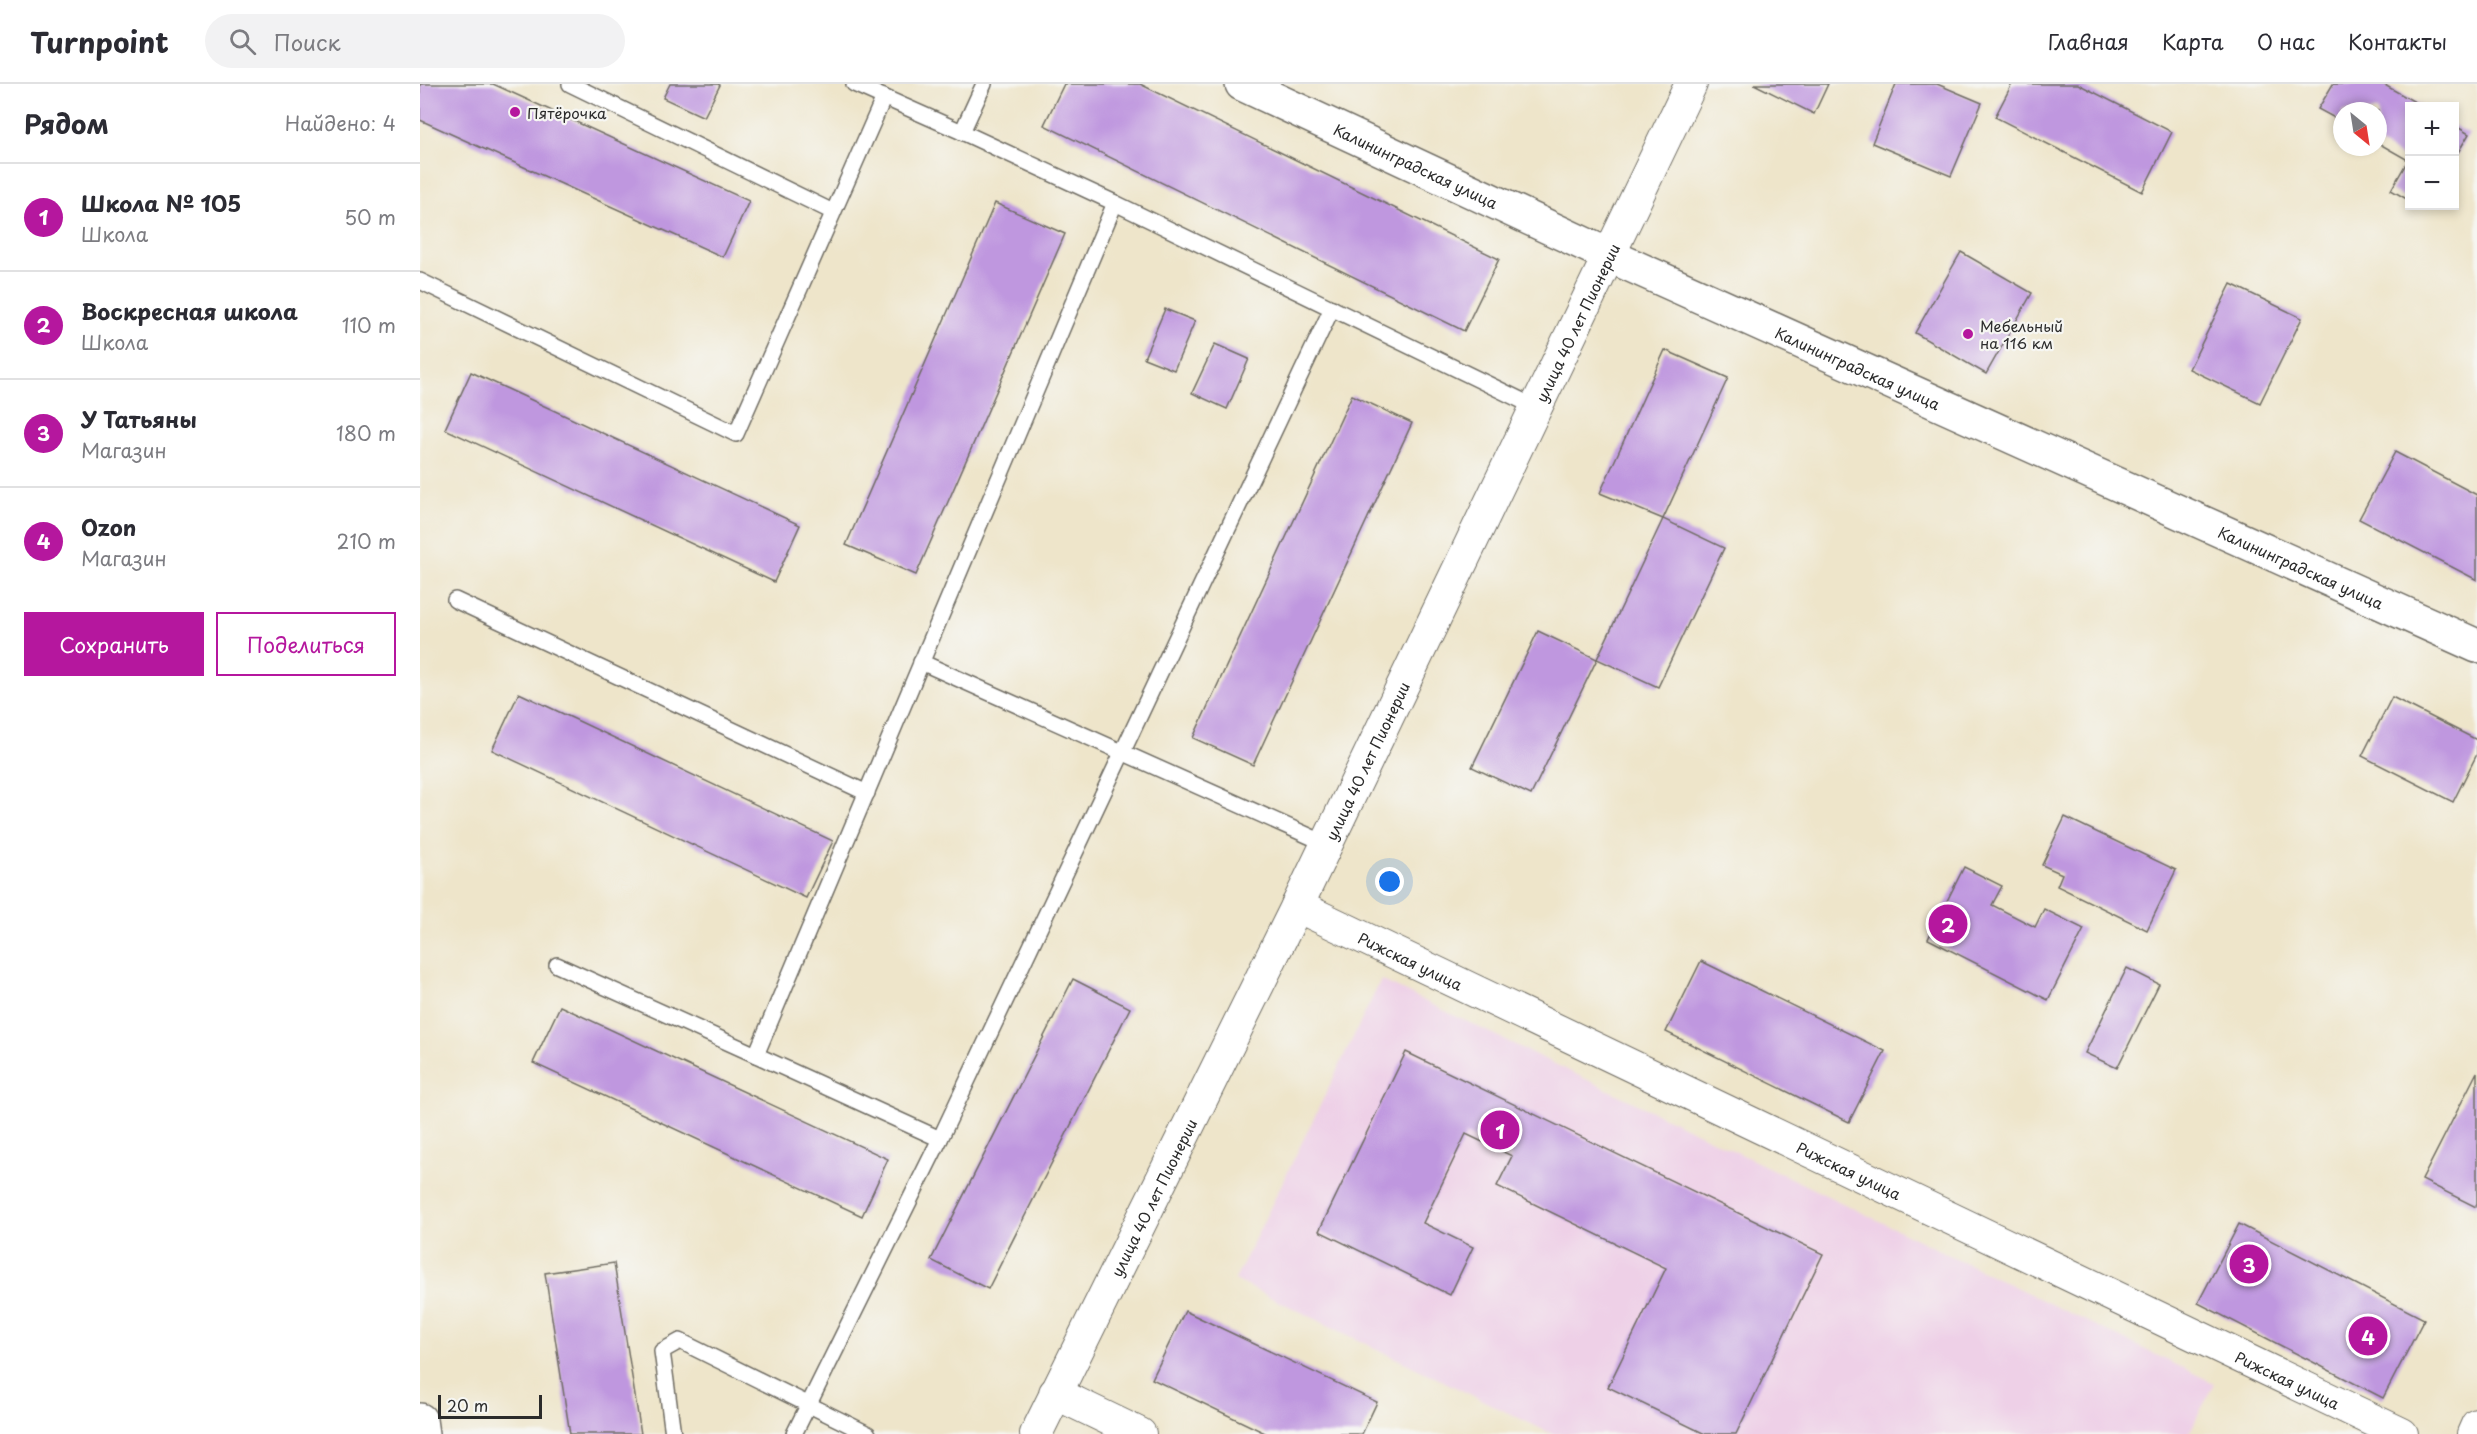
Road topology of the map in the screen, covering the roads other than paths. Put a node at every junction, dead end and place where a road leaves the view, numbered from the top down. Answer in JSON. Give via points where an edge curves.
{"nodes":[{"id":1,"x":570,"y":84,"type":"edge"},
{"id":2,"x":854,"y":84,"type":"edge"},
{"id":3,"x":984,"y":84,"type":"edge"},
{"id":4,"x":1242,"y":84,"type":"edge"},
{"id":5,"x":1692,"y":84,"type":"edge"},
{"id":6,"x":884,"y":97,"type":"junction"},
{"id":7,"x":962,"y":132,"type":"junction"},
{"id":8,"x":1115,"y":203,"type":"junction"},
{"id":9,"x":833,"y":212,"type":"junction"},
{"id":10,"x":1608,"y":255,"type":"junction"},
{"id":11,"x":420,"y":281,"type":"edge"},
{"id":12,"x":1332,"y":308,"type":"junction"},
{"id":13,"x":1535,"y":407,"type":"junction"},
{"id":14,"x":454,"y":600,"type":"dead end"},
{"id":15,"x":2477,"y":646,"type":"edge"},
{"id":16,"x":921,"y":662,"type":"junction"},
{"id":17,"x":1122,"y":752,"type":"junction"},
{"id":18,"x":867,"y":793,"type":"junction"},
{"id":19,"x":1327,"y":844,"type":"junction"},
{"id":20,"x":1297,"y":906,"type":"junction"},
{"id":21,"x":557,"y":965,"type":"dead end"},
{"id":22,"x":756,"y":1055,"type":"junction"},
{"id":23,"x":940,"y":1139,"type":"junction"},
{"id":24,"x":1055,"y":1393,"type":"junction"},
{"id":25,"x":809,"y":1405,"type":"junction"},
{"id":26,"x":420,"y":1420,"type":"edge"},
{"id":27,"x":2477,"y":1425,"type":"edge"},
{"id":28,"x":422,"y":1434,"type":"edge"},
{"id":29,"x":673,"y":1434,"type":"edge"},
{"id":30,"x":794,"y":1434,"type":"edge"},
{"id":31,"x":868,"y":1434,"type":"edge"},
{"id":32,"x":1036,"y":1434,"type":"edge"},
{"id":33,"x":1140,"y":1434,"type":"edge"},
{"id":34,"x":2402,"y":1434,"type":"edge"},
{"id":35,"x":2473,"y":1434,"type":"edge"}],
"edges":[{"from":1,"to":9,"type":"lane"},
{"from":2,"to":6,"type":"lane"},
{"from":3,"to":7,"type":"lane"},
{"from":4,"to":10,"type":"street","name":"Калининградская улица"},
{"from":5,"to":10,"type":"street","name":"улица 40 лет Пионерии"},
{"from":6,"to":7,"type":"lane"},
{"from":6,"to":9,"type":"lane"},
{"from":7,"to":8,"type":"lane"},
{"from":8,"to":12,"type":"lane"},
{"from":8,"to":16,"type":"lane"},
{"from":9,"to":11,"type":"lane","via":[[736,434]]},
{"from":10,"to":13,"type":"street","name":"улица 40 лет Пионерии"},
{"from":10,"to":15,"type":"street","name":"Калининградская улица"},
{"from":12,"to":13,"type":"lane"},
{"from":12,"to":17,"type":"lane"},
{"from":13,"to":19,"type":"street","name":"улица 40 лет Пионерии"},
{"from":14,"to":18,"type":"lane"},
{"from":16,"to":17,"type":"lane"},
{"from":16,"to":18,"type":"lane"},
{"from":17,"to":19,"type":"lane"},
{"from":17,"to":23,"type":"lane"},
{"from":18,"to":22,"type":"lane"},
{"from":19,"to":20,"type":"street","name":"улица 40 лет Пионерии"},
{"from":20,"to":24,"type":"street","name":"улица 40 лет Пионерии"},
{"from":20,"to":34,"type":"street","name":"Рижская улица"},
{"from":21,"to":22,"type":"lane"},
{"from":22,"to":23,"type":"lane"},
{"from":23,"to":25,"type":"lane"},
{"from":24,"to":32,"type":"street","name":"улица 40 лет Пионерии"},
{"from":24,"to":33,"type":"street"},
{"from":25,"to":29,"type":"lane","via":[[680,1341],[662,1351]]},
{"from":25,"to":30,"type":"lane"},
{"from":25,"to":31,"type":"lane"},
{"from":26,"to":28,"type":"street"},
{"from":27,"to":35,"type":"street"}]}
